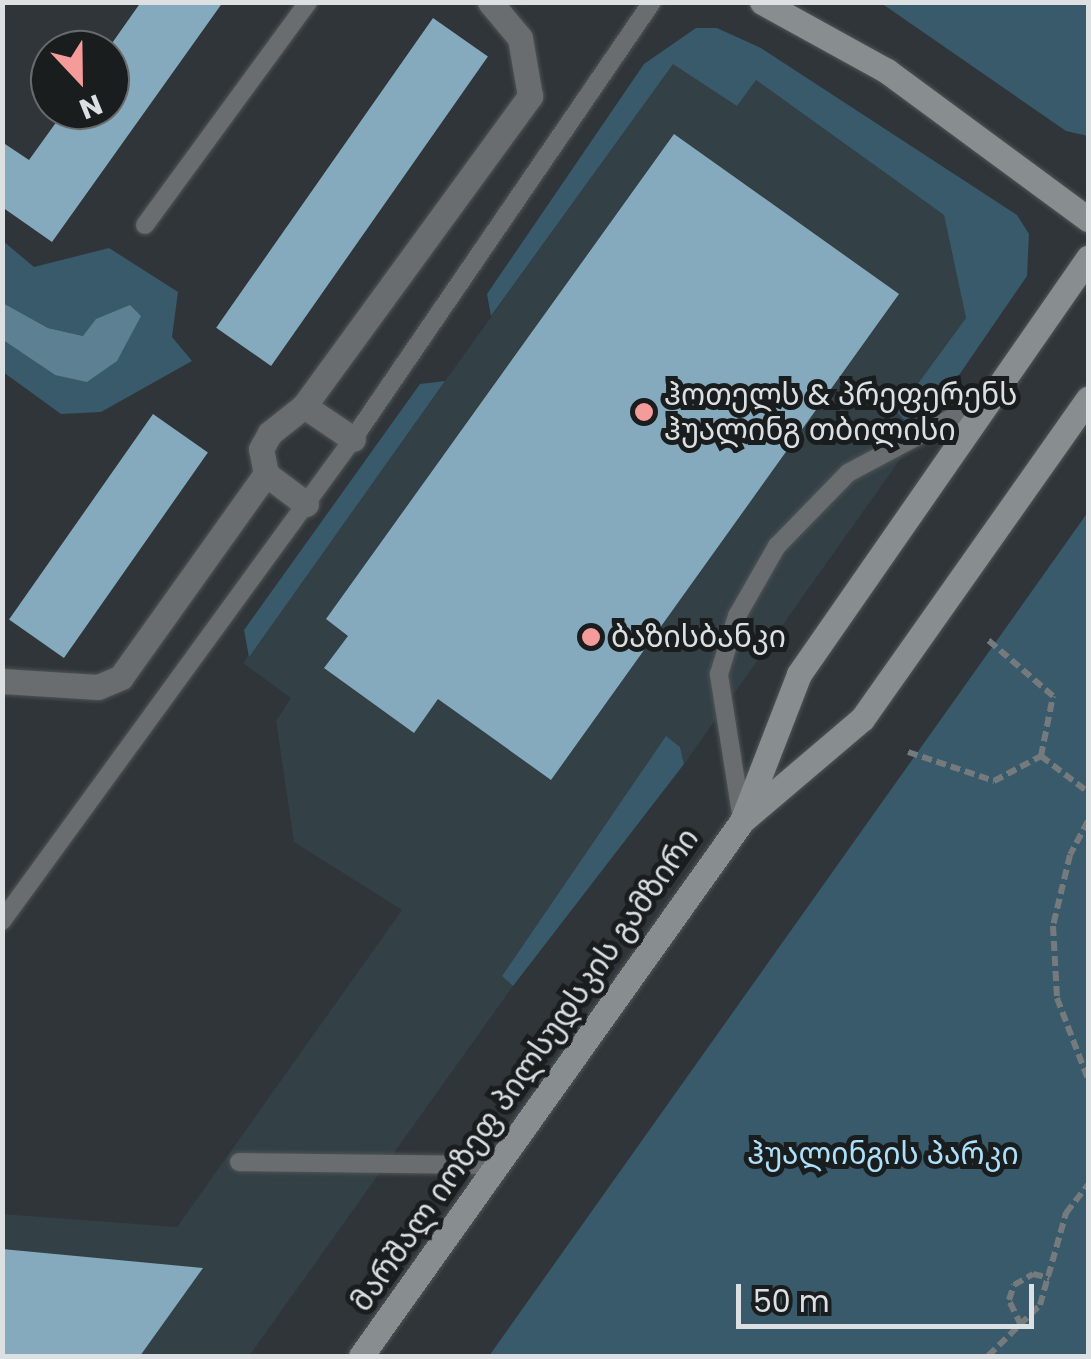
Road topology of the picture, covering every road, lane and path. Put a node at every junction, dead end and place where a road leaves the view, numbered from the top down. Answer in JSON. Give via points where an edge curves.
{"nodes":[{"id":1,"x":308,"y":2,"type":"edge"},
{"id":2,"x":490,"y":2,"type":"edge"},
{"id":3,"x":652,"y":2,"type":"edge"},
{"id":4,"x":762,"y":2,"type":"edge"},
{"id":5,"x":1088,"y":219,"type":"edge"},
{"id":6,"x":146,"y":225,"type":"dead end"},
{"id":7,"x":1088,"y":258,"type":"edge"},
{"id":8,"x":992,"y":396,"type":"junction"},
{"id":9,"x":1088,"y":399,"type":"edge"},
{"id":10,"x":304,"y":406,"type":"junction"},
{"id":11,"x":353,"y":439,"type":"junction"},
{"id":12,"x":266,"y":474,"type":"junction"},
{"id":13,"x":306,"y":504,"type":"junction"},
{"id":14,"x":987,"y":639,"type":"dead end"},
{"id":15,"x":2,"y":681,"type":"edge"},
{"id":16,"x":908,"y":752,"type":"dead end"},
{"id":17,"x":1040,"y":756,"type":"junction"},
{"id":18,"x":1088,"y":792,"type":"edge"},
{"id":19,"x":742,"y":821,"type":"junction"},
{"id":20,"x":1088,"y":821,"type":"edge"},
{"id":21,"x":2,"y":922,"type":"edge"},
{"id":22,"x":1088,"y":1079,"type":"edge"},
{"id":23,"x":238,"y":1162,"type":"dead end"},
{"id":24,"x":496,"y":1165,"type":"junction"},
{"id":25,"x":1088,"y":1185,"type":"edge"},
{"id":26,"x":1050,"y":1278,"type":"junction"},
{"id":27,"x":1021,"y":1326,"type":"junction"},
{"id":28,"x":361,"y":1356,"type":"edge"},
{"id":29,"x":988,"y":1356,"type":"edge"}],
"edges":[{"from":1,"to":6,"type":"lane"},
{"from":2,"to":10,"type":"street","via":[[520,38],[530,96]]},
{"from":3,"to":11,"type":"lane"},
{"from":4,"to":5,"type":"main road","via":[[887,71]]},
{"from":7,"to":8,"type":"main road","name":"მარშალ იოზეფ პილსუდსკის გამზირი"},
{"from":8,"to":19,"type":"main road","name":"მარშალ იოზეფ პილსუდსკის გამზირი","via":[[799,674]]},
{"from":8,"to":19,"type":"lane","via":[[848,472],[777,546],[736,616],[719,674]]},
{"from":9,"to":19,"type":"main road","name":"მარშალ იოზეფ პილსუდსკის გამზირი","via":[[862,719]]},
{"from":10,"to":11,"type":"street"},
{"from":10,"to":12,"type":"street","via":[[261,449]]},
{"from":11,"to":13,"type":"lane"},
{"from":12,"to":13,"type":"street"},
{"from":12,"to":15,"type":"street","via":[[121,677],[98,686]]},
{"from":13,"to":21,"type":"lane"},
{"from":14,"to":17,"type":"path","via":[[1053,696]]},
{"from":16,"to":17,"type":"path","via":[[994,781]]},
{"from":17,"to":18,"type":"path"},
{"from":19,"to":24,"type":"main road","name":"მარშალ იოზეფ პილსუდსკის გამზირი"},
{"from":20,"to":22,"type":"path","via":[[1070,855],[1053,926],[1056,998]]},
{"from":23,"to":24,"type":"lane"},
{"from":24,"to":28,"type":"main road","name":"მარშალ იოზეფ პილსუდსკის გამზირი"},
{"from":25,"to":26,"type":"path","via":[[1066,1213]]},
{"from":26,"to":27,"type":"path","via":[[1040,1305]]},
{"from":26,"to":27,"type":"path","via":[[1033,1274],[1014,1285],[1008,1300]]},
{"from":27,"to":29,"type":"path"}]}
